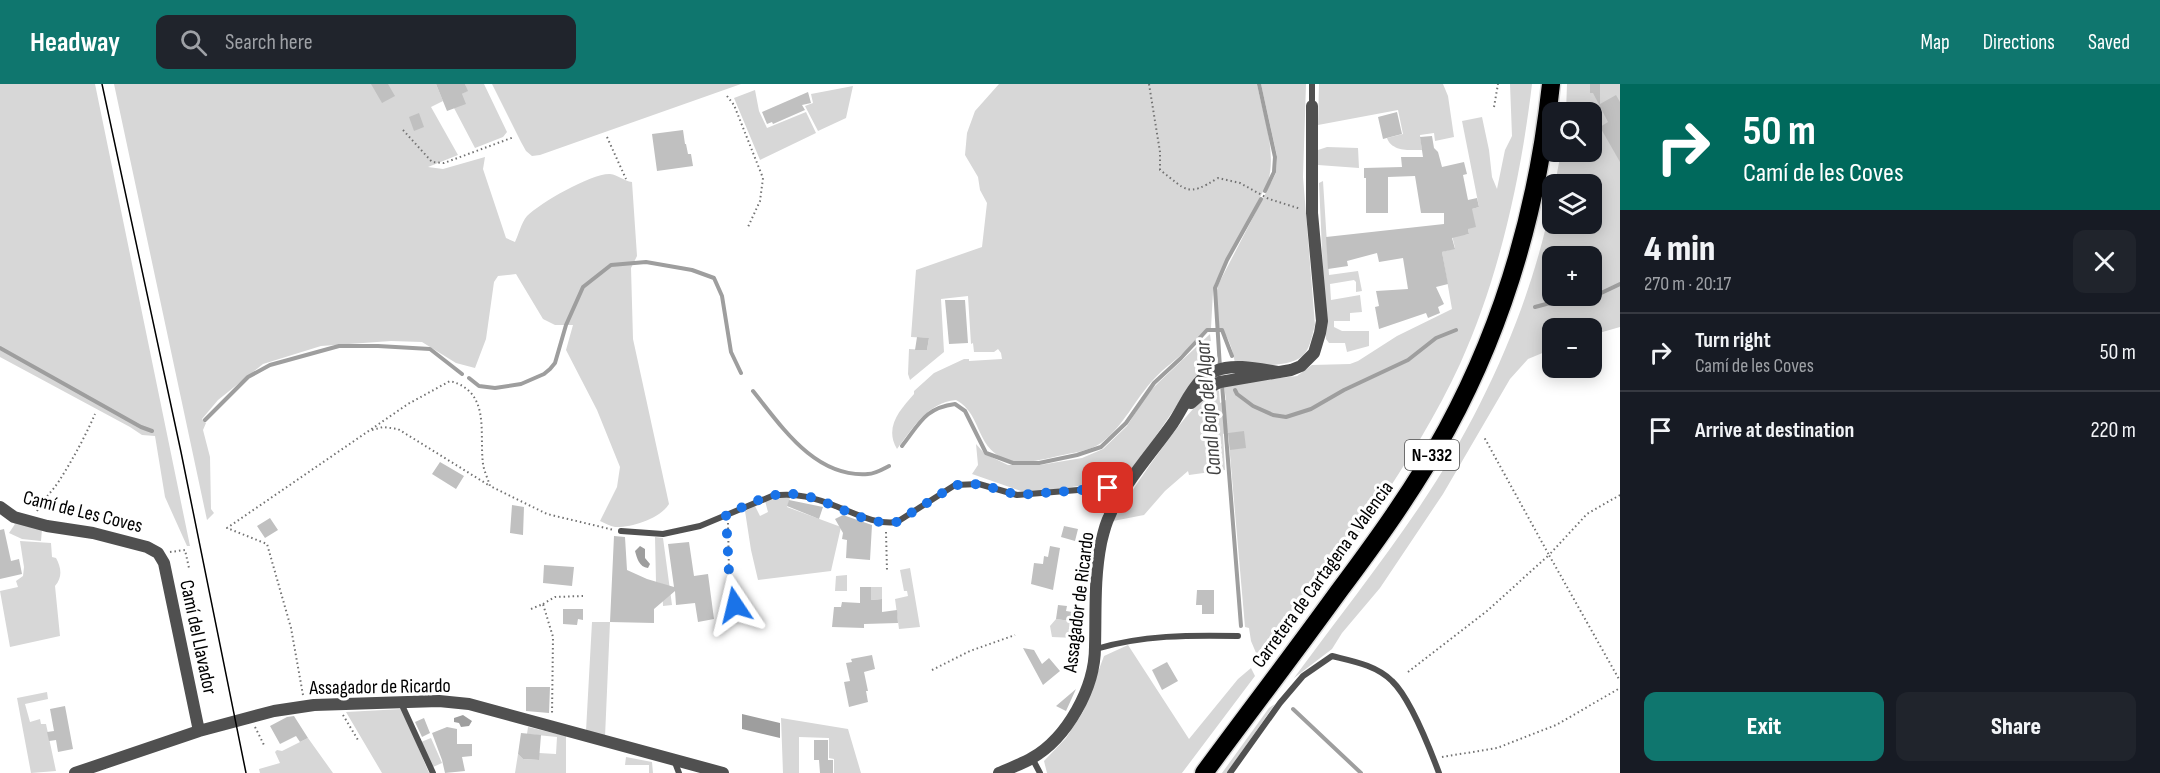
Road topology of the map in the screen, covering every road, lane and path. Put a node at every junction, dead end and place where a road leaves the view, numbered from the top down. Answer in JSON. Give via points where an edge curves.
{"nodes":[{"id":1,"x":1149,"y":84,"type":"edge"},
{"id":2,"x":1312,"y":84,"type":"edge"},
{"id":3,"x":1498,"y":84,"type":"edge"},
{"id":4,"x":1551,"y":84,"type":"edge"},
{"id":5,"x":727,"y":96,"type":"dead end"},
{"id":6,"x":1312,"y":106,"type":"joint"},
{"id":7,"x":1494,"y":107,"type":"dead end"},
{"id":8,"x":403,"y":130,"type":"dead end"},
{"id":9,"x":514,"y":137,"type":"dead end"},
{"id":10,"x":607,"y":137,"type":"dead end"},
{"id":11,"x":626,"y":179,"type":"dead end"},
{"id":12,"x":1312,"y":213,"type":"junction"},
{"id":13,"x":748,"y":227,"type":"dead end"},
{"id":14,"x":95,"y":414,"type":"dead end"},
{"id":15,"x":369,"y":430,"type":"junction"},
{"id":16,"x":1484,"y":437,"type":"dead end"},
{"id":17,"x":490,"y":486,"type":"junction"},
{"id":18,"x":1128,"y":486,"type":"junction"},
{"id":19,"x":1620,"y":495,"type":"edge"},
{"id":20,"x":0,"y":507,"type":"edge"},
{"id":21,"x":726,"y":515,"type":"junction"},
{"id":22,"x":34,"y":522,"type":"junction"},
{"id":23,"x":888,"y":523,"type":"junction"},
{"id":24,"x":621,"y":531,"type":"joint"},
{"id":25,"x":158,"y":553,"type":"junction"},
{"id":26,"x":1549,"y":555,"type":"junction"},
{"id":27,"x":189,"y":568,"type":"dead end"},
{"id":28,"x":887,"y":572,"type":"dead end"},
{"id":29,"x":583,"y":596,"type":"dead end"},
{"id":30,"x":543,"y":604,"type":"junction"},
{"id":31,"x":735,"y":605,"type":"dead end"},
{"id":32,"x":531,"y":609,"type":"dead end"},
{"id":33,"x":1015,"y":635,"type":"dead end"},
{"id":34,"x":1238,"y":636,"type":"dead end"},
{"id":35,"x":1096,"y":649,"type":"junction"},
{"id":36,"x":932,"y":670,"type":"dead end"},
{"id":37,"x":1408,"y":672,"type":"dead end"},
{"id":38,"x":1620,"y":681,"type":"edge"},
{"id":39,"x":1620,"y":688,"type":"edge"},
{"id":40,"x":401,"y":702,"type":"junction"},
{"id":41,"x":337,"y":705,"type":"junction"},
{"id":42,"x":304,"y":707,"type":"junction"},
{"id":43,"x":253,"y":716,"type":"junction"},
{"id":44,"x":551,"y":727,"type":"junction"},
{"id":45,"x":199,"y":731,"type":"junction"},
{"id":46,"x":358,"y":740,"type":"dead end"},
{"id":47,"x":264,"y":745,"type":"dead end"},
{"id":48,"x":1032,"y":758,"type":"junction"},
{"id":49,"x":1434,"y":758,"type":"junction"},
{"id":50,"x":674,"y":759,"type":"junction"},
{"id":51,"x":75,"y":773,"type":"edge"},
{"id":52,"x":433,"y":773,"type":"edge"},
{"id":53,"x":679,"y":773,"type":"edge"},
{"id":54,"x":723,"y":773,"type":"edge"},
{"id":55,"x":999,"y":773,"type":"edge"},
{"id":56,"x":1040,"y":773,"type":"edge"},
{"id":57,"x":1204,"y":773,"type":"edge"},
{"id":58,"x":1230,"y":773,"type":"edge"},
{"id":59,"x":1439,"y":773,"type":"edge"}],
"edges":[{"from":1,"to":12,"type":"path","via":[[1160,170],[1192,191],[1218,178],[1230,180]]},
{"from":2,"to":6,"type":"lane","name":"Assagador de Ricardo"},
{"from":3,"to":7,"type":"path"},
{"from":4,"to":57,"type":"highway","name":"Carretera de Cartagena a Valencia","number":"N-332","via":[[1535,192],[1516,263],[1490,335],[1448,427],[1370,549]]},
{"from":5,"to":13,"type":"path","via":[[763,178],[760,201]]},
{"from":6,"to":12,"type":"street","name":"Assagador de Ricardo"},
{"from":8,"to":9,"type":"path","via":[[432,162],[444,163]]},
{"from":10,"to":11,"type":"path"},
{"from":12,"to":18,"type":"street","name":"Assagador de Ricardo","via":[[1322,321],[1314,353],[1301,366],[1220,382],[1208,388],[1178,415]]},
{"from":14,"to":22,"type":"path","via":[[60,480],[37,509]]},
{"from":15,"to":17,"type":"path","via":[[398,429]]},
{"from":15,"to":17,"type":"path","via":[[450,381],[461,384],[478,403],[482,416],[483,466]]},
{"from":15,"to":42,"type":"path","via":[[226,528],[267,544],[291,628]]},
{"from":16,"to":26,"type":"path"},
{"from":17,"to":24,"type":"path","via":[[547,514]]},
{"from":18,"to":23,"type":"lane","via":[[1017,495],[979,484],[955,485],[897,522]]},
{"from":18,"to":35,"type":"street","name":"Assagador de Ricardo","via":[[1109,517],[1101,542],[1095,597]]},
{"from":19,"to":26,"type":"path","via":[[1587,514]]},
{"from":20,"to":22,"type":"street","name":"Camí de Les Coves","via":[[14,517]]},
{"from":21,"to":23,"type":"lane","via":[[784,494],[804,495]]},
{"from":21,"to":24,"type":"lane","via":[[700,526],[663,534]]},
{"from":21,"to":31,"type":"path"},
{"from":22,"to":25,"type":"street","name":"Camí de Les Coves","via":[[93,533]]},
{"from":23,"to":28,"type":"path"},
{"from":25,"to":27,"type":"path","via":[[185,550]]},
{"from":25,"to":45,"type":"street","name":"Camí del Llavador","via":[[164,563]]},
{"from":26,"to":37,"type":"path","via":[[1487,611]]},
{"from":26,"to":38,"type":"path"},
{"from":29,"to":30,"type":"path","via":[[555,597]]},
{"from":30,"to":32,"type":"path"},
{"from":30,"to":44,"type":"path","via":[[553,637]]},
{"from":33,"to":36,"type":"path"},
{"from":34,"to":35,"type":"lane","via":[[1121,641]]},
{"from":35,"to":48,"type":"street","name":"Assagador de Ricardo","via":[[1084,695],[1070,720],[1053,742]]},
{"from":39,"to":49,"type":"path","via":[[1556,725],[1497,748]]},
{"from":40,"to":41,"type":"street","name":"Assagador de Ricardo"},
{"from":40,"to":44,"type":"street","name":"Assagador de Ricardo","via":[[469,704]]},
{"from":40,"to":52,"type":"lane"},
{"from":41,"to":42,"type":"street","name":"Assagador de Ricardo"},
{"from":41,"to":46,"type":"path"},
{"from":42,"to":43,"type":"street","name":"Assagador de Ricardo"},
{"from":43,"to":45,"type":"street","name":"Assagador de Ricardo"},
{"from":43,"to":47,"type":"path","via":[[256,733]]},
{"from":44,"to":50,"type":"street","name":"Assagador de Ricardo"},
{"from":45,"to":51,"type":"street","name":"Assagador de Ricardo"},
{"from":48,"to":55,"type":"street","name":"Assagador de Ricardo"},
{"from":48,"to":56,"type":"lane"},
{"from":49,"to":58,"type":"lane","via":[[1407,702],[1392,681],[1371,667],[1332,656],[1303,676]]},
{"from":49,"to":59,"type":"lane"},
{"from":50,"to":53,"type":"lane"},
{"from":50,"to":54,"type":"street","name":"Assagador de Ricardo"}]}
